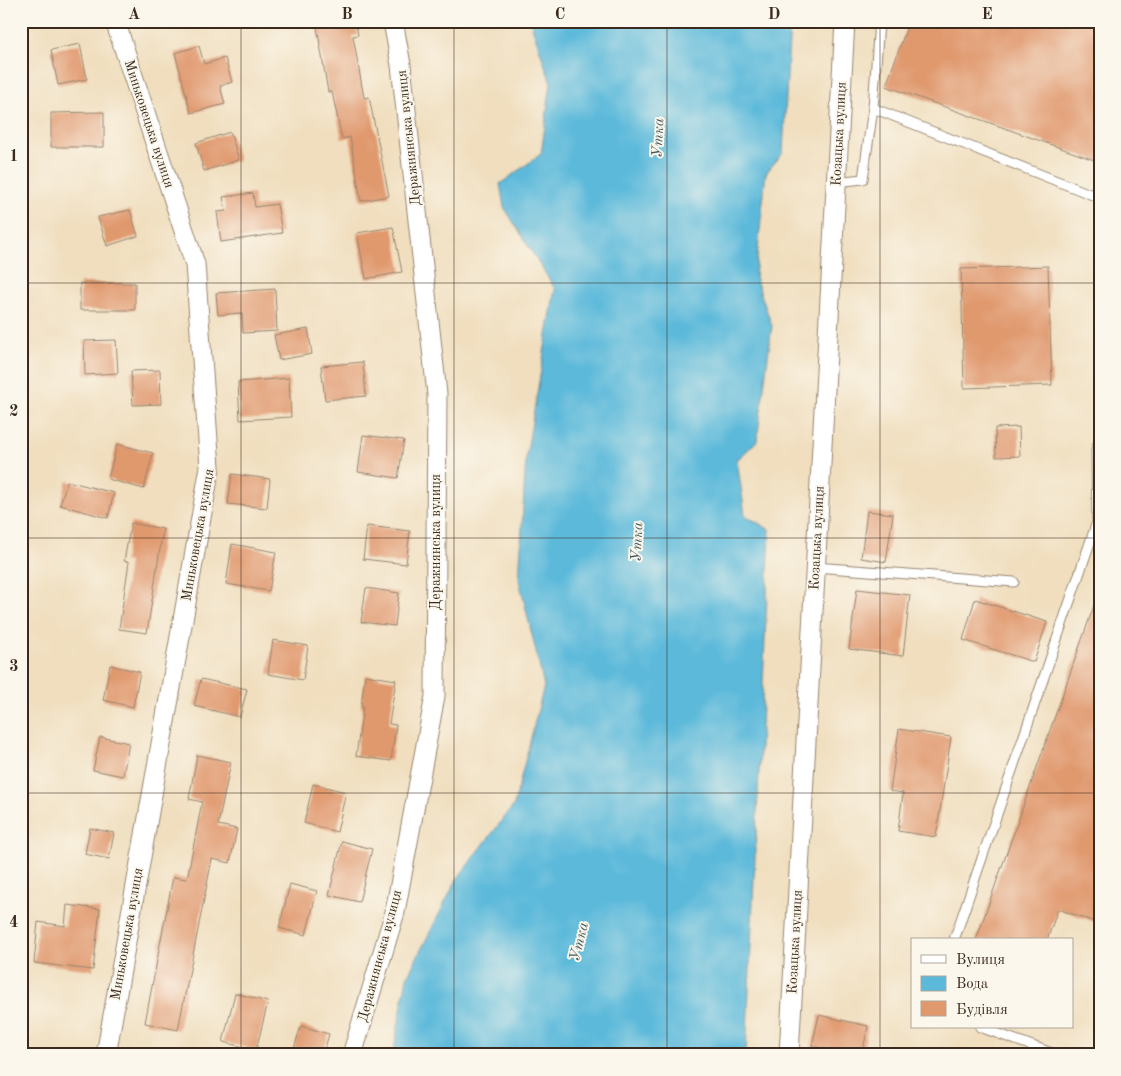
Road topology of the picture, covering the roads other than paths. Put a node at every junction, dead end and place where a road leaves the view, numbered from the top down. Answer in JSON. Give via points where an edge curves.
{"nodes":[{"id":1,"x":115,"y":21,"type":"edge"},
{"id":2,"x":393,"y":21,"type":"edge"},
{"id":3,"x":845,"y":21,"type":"edge"},
{"id":4,"x":879,"y":21,"type":"edge"},
{"id":5,"x":873,"y":108,"type":"junction"},
{"id":6,"x":836,"y":182,"type":"junction"},
{"id":7,"x":1100,"y":198,"type":"edge"},
{"id":8,"x":1100,"y":438,"type":"edge"},
{"id":9,"x":815,"y":567,"type":"junction"},
{"id":10,"x":1014,"y":582,"type":"dead end"},
{"id":11,"x":955,"y":938,"type":"edge"},
{"id":12,"x":983,"y":1028,"type":"edge"},
{"id":13,"x":106,"y":1055,"type":"edge"},
{"id":14,"x":352,"y":1055,"type":"edge"},
{"id":15,"x":789,"y":1055,"type":"edge"},
{"id":16,"x":1056,"y":1055,"type":"edge"}],
"edges":[{"from":1,"to":13,"type":"street","name":"Миньковецька вулиця","via":[[195,264],[210,467]]},
{"from":2,"to":14,"type":"street","name":"Деражнянська вулиця","via":[[401,65],[437,394],[435,696],[395,912]]},
{"from":3,"to":6,"type":"street","name":"Козацька вулиця"},
{"from":4,"to":5,"type":"lane"},
{"from":5,"to":6,"type":"lane","via":[[863,179]]},
{"from":5,"to":7,"type":"lane"},
{"from":6,"to":9,"type":"street","name":"Козацька вулиця"},
{"from":8,"to":11,"type":"lane","via":[[1096,450],[1097,522]]},
{"from":9,"to":10,"type":"lane"},
{"from":9,"to":15,"type":"street","name":"Козацька вулиця"},
{"from":12,"to":16,"type":"lane"}]}
